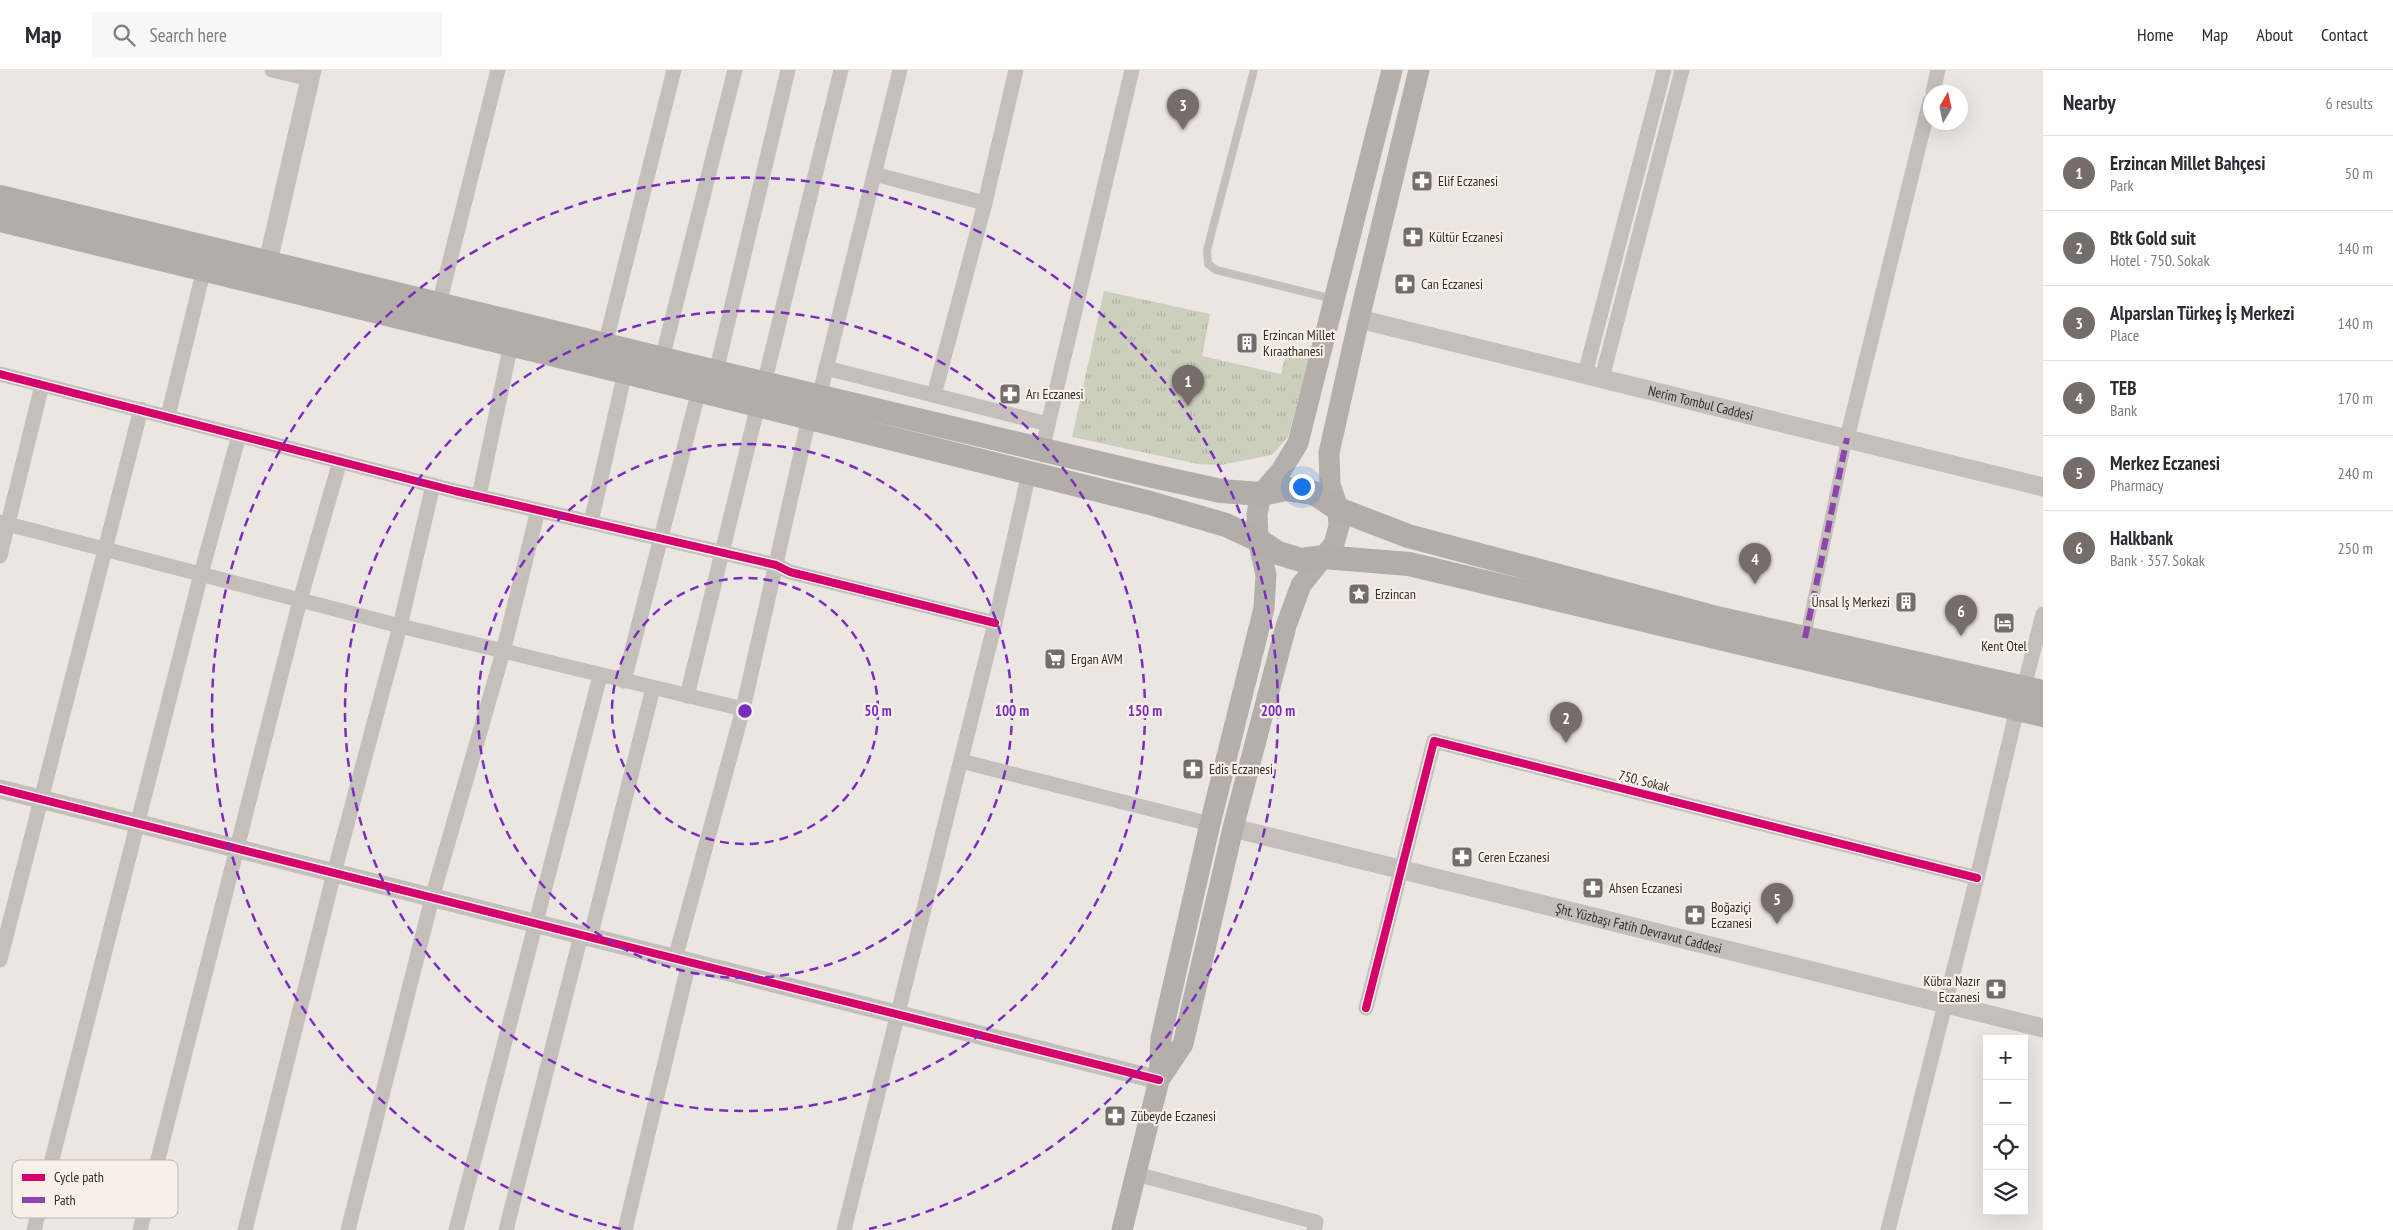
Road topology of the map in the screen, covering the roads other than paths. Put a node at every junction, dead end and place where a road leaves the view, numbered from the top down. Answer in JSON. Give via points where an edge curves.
{"nodes":[{"id":1,"x":272,"y":70,"type":"edge"},
{"id":2,"x":498,"y":70,"type":"edge"},
{"id":3,"x":674,"y":70,"type":"edge"},
{"id":4,"x":735,"y":70,"type":"edge"},
{"id":5,"x":788,"y":70,"type":"edge"},
{"id":6,"x":841,"y":70,"type":"edge"},
{"id":7,"x":900,"y":70,"type":"edge"},
{"id":8,"x":1016,"y":70,"type":"edge"},
{"id":9,"x":1132,"y":70,"type":"edge"},
{"id":10,"x":1254,"y":70,"type":"edge"},
{"id":11,"x":1392,"y":70,"type":"edge"},
{"id":12,"x":1419,"y":70,"type":"edge"},
{"id":13,"x":1664,"y":70,"type":"edge"},
{"id":14,"x":1682,"y":70,"type":"edge"},
{"id":15,"x":1938,"y":70,"type":"edge"},
{"id":16,"x":311,"y":75,"type":"edge"},
{"id":17,"x":1935,"y":85,"type":"edge"},
{"id":18,"x":1923,"y":129,"type":"edge"},
{"id":19,"x":874,"y":174,"type":"junction"},
{"id":20,"x":0,"y":197,"type":"edge"},
{"id":21,"x":985,"y":203,"type":"junction"},
{"id":22,"x":0,"y":220,"type":"edge"},
{"id":23,"x":268,"y":262,"type":"junction"},
{"id":24,"x":204,"y":269,"type":"junction"},
{"id":25,"x":1334,"y":299,"type":"junction"},
{"id":26,"x":439,"y":304,"type":"junction"},
{"id":27,"x":1359,"y":319,"type":"junction"},
{"id":28,"x":512,"y":344,"type":"junction"},
{"id":29,"x":605,"y":345,"type":"junction"},
{"id":30,"x":662,"y":359,"type":"junction"},
{"id":31,"x":826,"y":368,"type":"junction"},
{"id":32,"x":625,"y":372,"type":"junction"},
{"id":33,"x":716,"y":372,"type":"junction"},
{"id":34,"x":0,"y":374,"type":"edge"},
{"id":35,"x":1594,"y":376,"type":"junction"},
{"id":36,"x":42,"y":385,"type":"junction"},
{"id":37,"x":699,"y":390,"type":"junction"},
{"id":38,"x":761,"y":394,"type":"junction"},
{"id":39,"x":934,"y":395,"type":"junction"},
{"id":40,"x":814,"y":407,"type":"junction"},
{"id":41,"x":141,"y":410,"type":"junction"},
{"id":42,"x":168,"y":416,"type":"junction"},
{"id":43,"x":1048,"y":424,"type":"junction"},
{"id":44,"x":239,"y":435,"type":"junction"},
{"id":45,"x":1847,"y":438,"type":"junction"},
{"id":46,"x":1042,"y":450,"type":"junction"},
{"id":47,"x":340,"y":461,"type":"junction"},
{"id":48,"x":1029,"y":473,"type":"junction"},
{"id":49,"x":433,"y":485,"type":"junction"},
{"id":50,"x":2043,"y":487,"type":"edge"},
{"id":51,"x":1262,"y":494,"type":"junction"},
{"id":52,"x":479,"y":496,"type":"junction"},
{"id":53,"x":1338,"y":509,"type":"junction"},
{"id":54,"x":538,"y":510,"type":"junction"},
{"id":55,"x":591,"y":522,"type":"junction"},
{"id":56,"x":4,"y":523,"type":"edge"},
{"id":57,"x":662,"y":539,"type":"junction"},
{"id":58,"x":1258,"y":540,"type":"junction"},
{"id":59,"x":106,"y":550,"type":"junction"},
{"id":60,"x":722,"y":552,"type":"junction"},
{"id":61,"x":0,"y":556,"type":"edge"},
{"id":62,"x":1323,"y":557,"type":"junction"},
{"id":63,"x":776,"y":565,"type":"junction"},
{"id":64,"x":201,"y":574,"type":"junction"},
{"id":65,"x":300,"y":600,"type":"junction"},
{"id":66,"x":2043,"y":614,"type":"edge"},
{"id":67,"x":995,"y":623,"type":"junction"},
{"id":68,"x":400,"y":626,"type":"junction"},
{"id":69,"x":1806,"y":638,"type":"junction"},
{"id":70,"x":502,"y":652,"type":"junction"},
{"id":71,"x":600,"y":676,"type":"junction"},
{"id":72,"x":624,"y":681,"type":"junction"},
{"id":73,"x":653,"y":688,"type":"junction"},
{"id":74,"x":687,"y":696,"type":"junction"},
{"id":75,"x":2028,"y":696,"type":"edge"},
{"id":76,"x":743,"y":709,"type":"junction"},
{"id":77,"x":2043,"y":715,"type":"edge"},
{"id":78,"x":961,"y":761,"type":"junction"},
{"id":79,"x":0,"y":789,"type":"edge"},
{"id":80,"x":41,"y":800,"type":"junction"},
{"id":81,"x":138,"y":824,"type":"junction"},
{"id":82,"x":1210,"y":824,"type":"junction"},
{"id":83,"x":1233,"y":828,"type":"junction"},
{"id":84,"x":238,"y":849,"type":"junction"},
{"id":85,"x":1401,"y":870,"type":"junction"},
{"id":86,"x":334,"y":873,"type":"junction"},
{"id":87,"x":1977,"y":878,"type":"junction"},
{"id":88,"x":432,"y":898,"type":"junction"},
{"id":89,"x":535,"y":924,"type":"junction"},
{"id":90,"x":585,"y":936,"type":"junction"},
{"id":91,"x":0,"y":960,"type":"edge"},
{"id":92,"x":682,"y":961,"type":"junction"},
{"id":93,"x":1945,"y":1005,"type":"junction"},
{"id":94,"x":1366,"y":1008,"type":"dead end"},
{"id":95,"x":896,"y":1015,"type":"junction"},
{"id":96,"x":2043,"y":1028,"type":"edge"},
{"id":97,"x":1159,"y":1080,"type":"junction"},
{"id":98,"x":52,"y":1160,"type":"edge"},
{"id":99,"x":158,"y":1160,"type":"edge"},
{"id":100,"x":1136,"y":1174,"type":"junction"},
{"id":101,"x":244,"y":1230,"type":"edge"},
{"id":102,"x":348,"y":1230,"type":"edge"},
{"id":103,"x":456,"y":1230,"type":"edge"},
{"id":104,"x":506,"y":1230,"type":"edge"},
{"id":105,"x":625,"y":1230,"type":"edge"},
{"id":106,"x":844,"y":1230,"type":"edge"},
{"id":107,"x":1122,"y":1230,"type":"edge"},
{"id":108,"x":1314,"y":1230,"type":"edge"},
{"id":109,"x":1888,"y":1230,"type":"edge"}],
"edges":[{"from":1,"to":16,"type":"street"},
{"from":2,"to":26,"type":"street"},
{"from":3,"to":29,"type":"street"},
{"from":4,"to":30,"type":"street"},
{"from":5,"to":33,"type":"street"},
{"from":6,"to":38,"type":"street"},
{"from":7,"to":19,"type":"street"},
{"from":8,"to":21,"type":"street"},
{"from":9,"to":43,"type":"street"},
{"from":10,"to":25,"type":"lane","via":[[1207,250],[1208,264],[1216,270]]},
{"from":11,"to":25,"type":"main road"},
{"from":12,"to":27,"type":"main road"},
{"from":13,"to":35,"type":"street"},
{"from":14,"to":35,"type":"street"},
{"from":15,"to":17,"type":"street"},
{"from":16,"to":23,"type":"street"},
{"from":18,"to":45,"type":"street"},
{"from":19,"to":21,"type":"street"},
{"from":19,"to":31,"type":"street"},
{"from":20,"to":23,"type":"main road"},
{"from":21,"to":39,"type":"street"},
{"from":22,"to":24,"type":"main road"},
{"from":23,"to":26,"type":"main road"},
{"from":24,"to":28,"type":"main road"},
{"from":24,"to":42,"type":"street"},
{"from":25,"to":51,"type":"main road","via":[[1298,443]]},
{"from":26,"to":29,"type":"main road"},
{"from":27,"to":35,"type":"street","name":"Nerim Tombul Caddesi"},
{"from":27,"to":53,"type":"main road","via":[[1329,453],[1330,484]]},
{"from":28,"to":32,"type":"main road"},
{"from":28,"to":52,"type":"street"},
{"from":29,"to":30,"type":"main road"},
{"from":30,"to":33,"type":"main road"},
{"from":31,"to":39,"type":"street"},
{"from":31,"to":40,"type":"street"},
{"from":32,"to":37,"type":"main road"},
{"from":32,"to":55,"type":"street"},
{"from":33,"to":38,"type":"main road"},
{"from":34,"to":36,"type":"street"},
{"from":35,"to":45,"type":"street","name":"Nerim Tombul Caddesi"},
{"from":36,"to":41,"type":"street"},
{"from":36,"to":56,"type":"street"},
{"from":37,"to":38,"type":"main road"},
{"from":37,"to":57,"type":"street"},
{"from":38,"to":40,"type":"main road"},
{"from":38,"to":60,"type":"street"},
{"from":39,"to":43,"type":"street"},
{"from":40,"to":46,"type":"main road"},
{"from":40,"to":48,"type":"main road"},
{"from":40,"to":63,"type":"street"},
{"from":41,"to":42,"type":"street"},
{"from":41,"to":59,"type":"street"},
{"from":42,"to":44,"type":"street"},
{"from":43,"to":46,"type":"street"},
{"from":44,"to":47,"type":"street"},
{"from":44,"to":64,"type":"street"},
{"from":45,"to":50,"type":"street","name":"Nerim Tombul Caddesi"},
{"from":45,"to":69,"type":"street"},
{"from":46,"to":51,"type":"main road","via":[[1221,491]]},
{"from":47,"to":49,"type":"street"},
{"from":47,"to":65,"type":"street"},
{"from":48,"to":58,"type":"main road","via":[[1226,525]]},
{"from":48,"to":67,"type":"street"},
{"from":49,"to":52,"type":"street"},
{"from":49,"to":68,"type":"street"},
{"from":51,"to":53,"type":"main road","via":[[1286,489],[1314,493]]},
{"from":51,"to":58,"type":"main road","via":[[1257,514]]},
{"from":52,"to":54,"type":"street"},
{"from":53,"to":62,"type":"main road","via":[[1339,526],[1334,544]]},
{"from":53,"to":69,"type":"main road","via":[[1408,536],[1721,619]]},
{"from":54,"to":55,"type":"street"},
{"from":54,"to":70,"type":"street"},
{"from":55,"to":57,"type":"street"},
{"from":56,"to":59,"type":"street"},
{"from":56,"to":61,"type":"street"},
{"from":57,"to":60,"type":"street"},
{"from":57,"to":72,"type":"street"},
{"from":58,"to":62,"type":"main road","via":[[1278,553],[1301,560]]},
{"from":58,"to":82,"type":"main road","via":[[1266,575],[1264,608]]},
{"from":59,"to":64,"type":"street"},
{"from":59,"to":80,"type":"street"},
{"from":60,"to":63,"type":"street"},
{"from":60,"to":74,"type":"street"},
{"from":62,"to":75,"type":"main road","via":[[1408,564]]},
{"from":62,"to":83,"type":"main road","via":[[1301,585],[1286,626]]},
{"from":63,"to":67,"type":"street","via":[[790,572]]},
{"from":63,"to":76,"type":"street"},
{"from":64,"to":65,"type":"street"},
{"from":64,"to":81,"type":"street"},
{"from":65,"to":68,"type":"street"},
{"from":65,"to":84,"type":"street"},
{"from":66,"to":75,"type":"street"},
{"from":67,"to":78,"type":"street"},
{"from":68,"to":70,"type":"street"},
{"from":68,"to":86,"type":"street"},
{"from":69,"to":75,"type":"main road"},
{"from":70,"to":71,"type":"street"},
{"from":70,"to":88,"type":"street"},
{"from":71,"to":72,"type":"street"},
{"from":71,"to":89,"type":"street"},
{"from":72,"to":73,"type":"street"},
{"from":73,"to":74,"type":"street"},
{"from":73,"to":90,"type":"street"},
{"from":74,"to":76,"type":"street"},
{"from":75,"to":77,"type":"main road"},
{"from":75,"to":87,"type":"street"},
{"from":76,"to":92,"type":"street"},
{"from":78,"to":82,"type":"street"},
{"from":78,"to":95,"type":"street"},
{"from":79,"to":80,"type":"street"},
{"from":80,"to":81,"type":"street"},
{"from":80,"to":91,"type":"street"},
{"from":81,"to":84,"type":"street"},
{"from":81,"to":98,"type":"street"},
{"from":82,"to":97,"type":"main road","via":[[1161,1038]]},
{"from":83,"to":85,"type":"street","name":"Şht. Yüzbaşı Fatih Devravut Caddesi"},
{"from":83,"to":97,"type":"main road","via":[[1183,1044]]},
{"from":84,"to":86,"type":"street"},
{"from":84,"to":99,"type":"street"},
{"from":85,"to":87,"type":"street","name":"750. Sokak","via":[[1434,741]]},
{"from":85,"to":93,"type":"street","name":"Şht. Yüzbaşı Fatih Devravut Caddesi"},
{"from":85,"to":94,"type":"street"},
{"from":86,"to":88,"type":"street"},
{"from":86,"to":101,"type":"street"},
{"from":87,"to":93,"type":"street"},
{"from":88,"to":89,"type":"street"},
{"from":88,"to":102,"type":"street"},
{"from":89,"to":90,"type":"street"},
{"from":89,"to":103,"type":"street"},
{"from":90,"to":92,"type":"street"},
{"from":90,"to":104,"type":"street"},
{"from":92,"to":95,"type":"street"},
{"from":92,"to":105,"type":"street"},
{"from":93,"to":96,"type":"street","name":"Şht. Yüzbaşı Fatih Devravut Caddesi"},
{"from":93,"to":109,"type":"street"},
{"from":95,"to":97,"type":"street"},
{"from":95,"to":106,"type":"street"},
{"from":97,"to":100,"type":"main road"},
{"from":100,"to":107,"type":"main road"},
{"from":100,"to":108,"type":"street","via":[[1316,1222]]}]}
